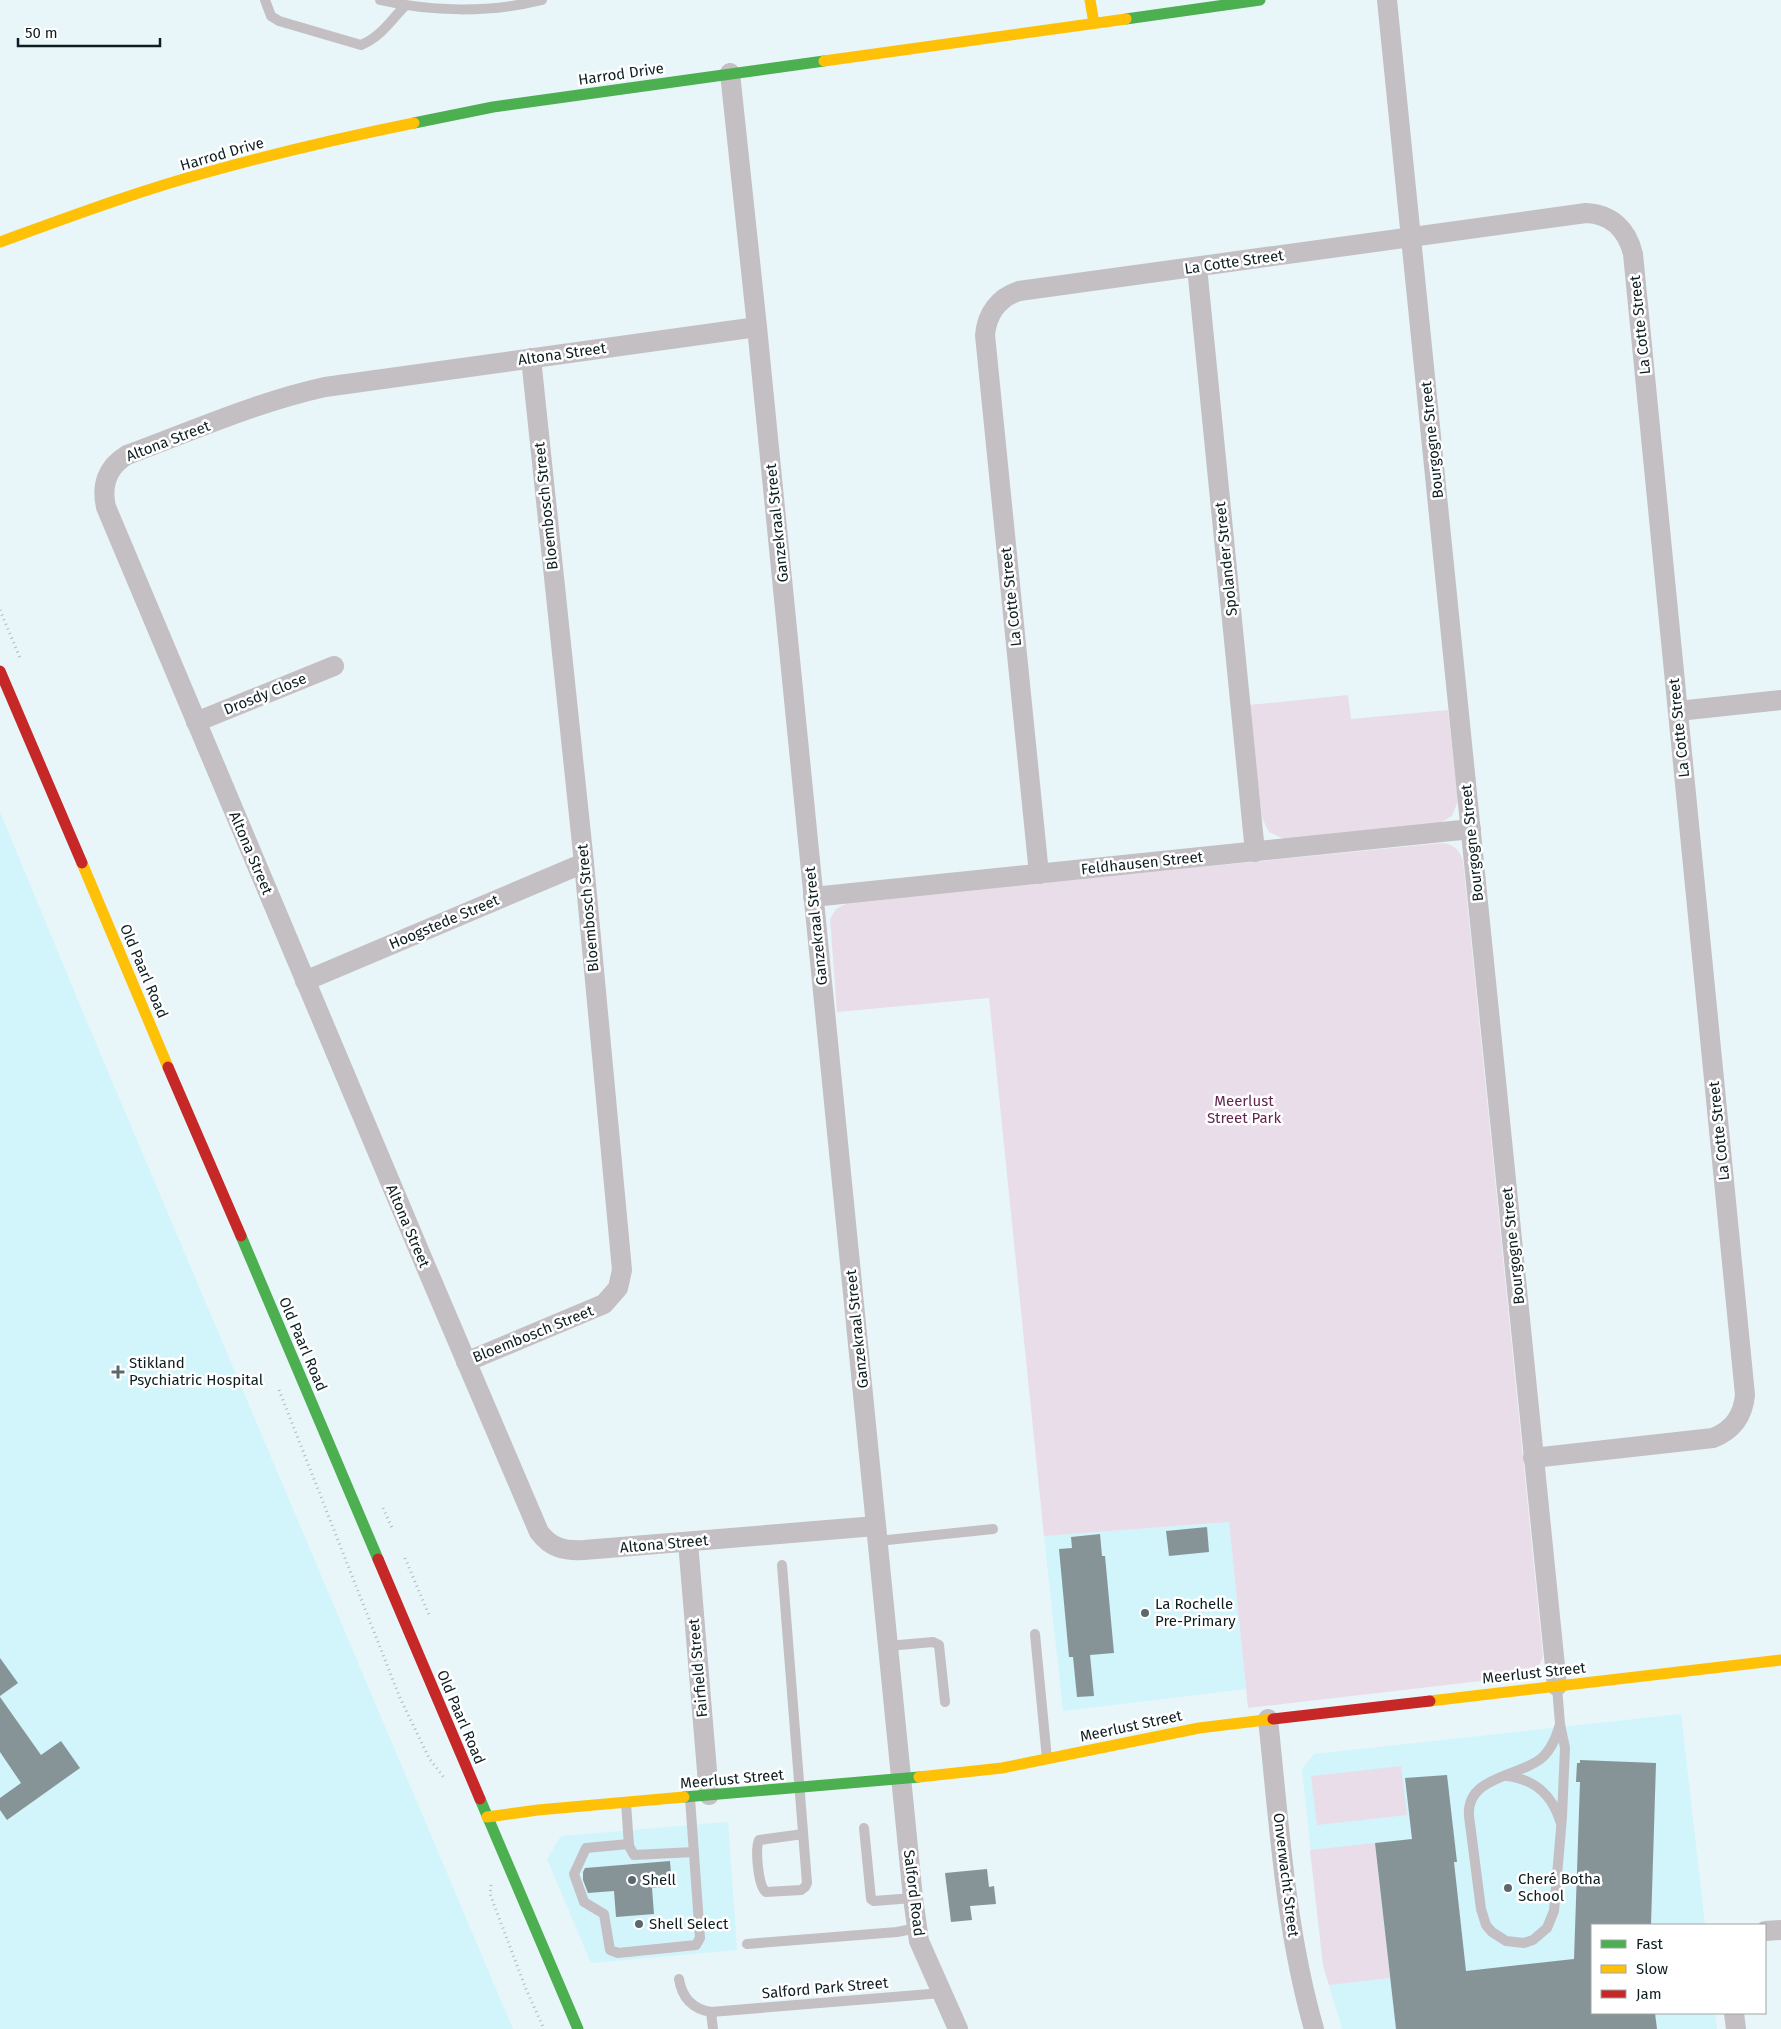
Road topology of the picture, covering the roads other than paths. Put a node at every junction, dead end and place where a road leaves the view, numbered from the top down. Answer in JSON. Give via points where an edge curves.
{"nodes":[{"id":1,"x":265,"y":0,"type":"edge"},
{"id":2,"x":380,"y":0,"type":"edge"},
{"id":3,"x":542,"y":0,"type":"edge"},
{"id":4,"x":1090,"y":0,"type":"edge"},
{"id":5,"x":1260,"y":0,"type":"edge"},
{"id":6,"x":1387,"y":0,"type":"edge"},
{"id":7,"x":405,"y":6,"type":"junction"},
{"id":8,"x":1094,"y":23,"type":"junction"},
{"id":9,"x":730,"y":73,"type":"junction"},
{"id":10,"x":1411,"y":238,"type":"junction"},
{"id":11,"x":0,"y":242,"type":"edge"},
{"id":12,"x":1196,"y":267,"type":"junction"},
{"id":13,"x":757,"y":327,"type":"junction"},
{"id":14,"x":531,"y":358,"type":"junction"},
{"id":15,"x":334,"y":666,"type":"dead end"},
{"id":16,"x":0,"y":671,"type":"edge"},
{"id":17,"x":1781,"y":700,"type":"edge"},
{"id":18,"x":1678,"y":711,"type":"junction"},
{"id":19,"x":196,"y":722,"type":"junction"},
{"id":20,"x":1471,"y":829,"type":"junction"},
{"id":21,"x":1255,"y":852,"type":"junction"},
{"id":22,"x":584,"y":863,"type":"junction"},
{"id":23,"x":1039,"y":874,"type":"junction"},
{"id":24,"x":813,"y":897,"type":"junction"},
{"id":25,"x":305,"y":981,"type":"junction"},
{"id":26,"x":466,"y":1362,"type":"junction"},
{"id":27,"x":1533,"y":1458,"type":"junction"},
{"id":28,"x":993,"y":1529,"type":"dead end"},
{"id":29,"x":877,"y":1533,"type":"junction"},
{"id":30,"x":688,"y":1542,"type":"junction"},
{"id":31,"x":782,"y":1566,"type":"dead end"},
{"id":32,"x":1035,"y":1634,"type":"dead end"},
{"id":33,"x":888,"y":1646,"type":"junction"},
{"id":34,"x":1781,"y":1660,"type":"edge"},
{"id":35,"x":1557,"y":1686,"type":"junction"},
{"id":36,"x":945,"y":1702,"type":"dead end"},
{"id":37,"x":1268,"y":1718,"type":"junction"},
{"id":38,"x":1560,"y":1724,"type":"junction"},
{"id":39,"x":1047,"y":1760,"type":"junction"},
{"id":40,"x":1507,"y":1776,"type":"junction"},
{"id":41,"x":901,"y":1780,"type":"junction"},
{"id":42,"x":800,"y":1788,"type":"junction"},
{"id":43,"x":699,"y":1796,"type":"junction"},
{"id":44,"x":626,"y":1802,"type":"junction"},
{"id":45,"x":487,"y":1817,"type":"junction"},
{"id":46,"x":864,"y":1828,"type":"dead end"},
{"id":47,"x":1561,"y":1830,"type":"junction"},
{"id":48,"x":803,"y":1834,"type":"junction"},
{"id":49,"x":629,"y":1844,"type":"junction"},
{"id":50,"x":694,"y":1852,"type":"junction"},
{"id":51,"x":913,"y":1898,"type":"junction"},
{"id":52,"x":917,"y":1928,"type":"junction"},
{"id":53,"x":1781,"y":1930,"type":"edge"},
{"id":54,"x":1766,"y":1931,"type":"edge"},
{"id":55,"x":747,"y":1944,"type":"dead end"},
{"id":56,"x":679,"y":1979,"type":"dead end"},
{"id":57,"x":942,"y":1993,"type":"junction"},
{"id":58,"x":711,"y":2012,"type":"junction"},
{"id":59,"x":1734,"y":2014,"type":"edge"},
{"id":60,"x":578,"y":2029,"type":"edge"},
{"id":61,"x":713,"y":2029,"type":"edge"},
{"id":62,"x":958,"y":2029,"type":"edge"},
{"id":63,"x":1314,"y":2029,"type":"edge"},
{"id":64,"x":1736,"y":2029,"type":"edge"}],
"edges":[{"from":1,"to":7,"type":"lane","via":[[271,16],[279,22],[361,45],[382,33]]},
{"from":2,"to":7,"type":"lane"},
{"from":3,"to":7,"type":"lane","via":[[481,9]]},
{"from":4,"to":8,"type":"street"},
{"from":5,"to":8,"type":"street","name":"Harrod Drive"},
{"from":6,"to":10,"type":"street","name":"Bourgogne Street"},
{"from":8,"to":9,"type":"street","name":"Harrod Drive"},
{"from":9,"to":11,"type":"street","name":"Harrod Drive","via":[[493,107],[336,139],[207,172]]},
{"from":9,"to":13,"type":"street","name":"Ganzekraal Street"},
{"from":10,"to":12,"type":"street","name":"La Cotte Street"},
{"from":10,"to":18,"type":"street","name":"La Cotte Street","via":[[1586,213],[1608,218],[1627,236],[1633,254]]},
{"from":10,"to":20,"type":"street","name":"Bourgogne Street"},
{"from":12,"to":21,"type":"street","name":"Spolander Street"},
{"from":12,"to":23,"type":"street","name":"La Cotte Street","via":[[1019,291],[999,302],[987,322],[985,335]]},
{"from":13,"to":14,"type":"street","name":"Altona Street"},
{"from":13,"to":24,"type":"street","name":"Ganzekraal Street"},
{"from":14,"to":19,"type":"street","name":"Altona Street","via":[[302,392],[118,460],[106,477],[106,506]]},
{"from":14,"to":22,"type":"street","name":"Bloembosch Street"},
{"from":15,"to":19,"type":"street","name":"Drosdy Close"},
{"from":16,"to":45,"type":"street","name":"Old Paarl Road"},
{"from":17,"to":18,"type":"street"},
{"from":18,"to":27,"type":"street","name":"La Cotte Street","via":[[1744,1405],[1732,1427],[1713,1438]]},
{"from":19,"to":25,"type":"street","name":"Altona Street"},
{"from":20,"to":21,"type":"street","name":"Feldhausen Street"},
{"from":20,"to":27,"type":"street","name":"Bourgogne Street"},
{"from":21,"to":23,"type":"street","name":"Feldhausen Street"},
{"from":22,"to":25,"type":"street","name":"Hoogstede Street"},
{"from":22,"to":26,"type":"street","name":"Bloembosch Street","via":[[622,1270],[620,1280],[612,1297],[595,1309]]},
{"from":23,"to":24,"type":"street","name":"Feldhausen Street"},
{"from":24,"to":29,"type":"street","name":"Ganzekraal Street"},
{"from":25,"to":26,"type":"street","name":"Altona Street"},
{"from":26,"to":30,"type":"street","name":"Altona Street","via":[[546,1542],[574,1551]]},
{"from":27,"to":35,"type":"street","name":"Bourgogne Street"},
{"from":28,"to":29,"type":"lane"},
{"from":29,"to":30,"type":"street","name":"Altona Street"},
{"from":29,"to":33,"type":"street","name":"Ganzekraal Street"},
{"from":30,"to":43,"type":"street","name":"Fairfield Street"},
{"from":31,"to":42,"type":"lane"},
{"from":32,"to":39,"type":"lane"},
{"from":33,"to":36,"type":"lane","via":[[933,1642],[939,1645]]},
{"from":33,"to":41,"type":"street","name":"Ganzekraal Street"},
{"from":34,"to":35,"type":"street","name":"Meerlust Street"},
{"from":35,"to":37,"type":"street","name":"Meerlust Street"},
{"from":35,"to":38,"type":"lane"},
{"from":37,"to":39,"type":"street","name":"Meerlust Street","via":[[1171,1732]]},
{"from":37,"to":63,"type":"street","name":"Onverwacht Street","via":[[1294,1938]]},
{"from":38,"to":40,"type":"lane","via":[[1557,1736],[1544,1756]]},
{"from":38,"to":47,"type":"lane","via":[[1565,1748]]},
{"from":39,"to":41,"type":"street","name":"Meerlust Street","via":[[994,1770]]},
{"from":40,"to":47,"type":"lane","via":[[1526,1780],[1543,1791],[1556,1809]]},
{"from":40,"to":47,"type":"lane","via":[[1477,1790],[1469,1809],[1483,1918],[1499,1938],[1524,1943],[1548,1928],[1554,1911]]},
{"from":41,"to":42,"type":"street","name":"Meerlust Street"},
{"from":41,"to":51,"type":"street","name":"Salford Road"},
{"from":42,"to":43,"type":"street","name":"Meerlust Street"},
{"from":42,"to":48,"type":"lane"},
{"from":43,"to":44,"type":"street","name":"Meerlust Street"},
{"from":43,"to":50,"type":"lane"},
{"from":44,"to":45,"type":"street","name":"Meerlust Street"},
{"from":44,"to":49,"type":"lane"},
{"from":45,"to":60,"type":"street","name":"Old Paarl Road"},
{"from":46,"to":51,"type":"lane","via":[[871,1899]]},
{"from":48,"to":48,"type":"lane","via":[[805,1888],[766,1892],[761,1887],[759,1840]]},
{"from":49,"to":50,"type":"lane","via":[[637,1856]]},
{"from":49,"to":50,"type":"lane","via":[[586,1848],[574,1874],[584,1902],[603,1912],[608,1947],[618,1953],[698,1944]]},
{"from":51,"to":52,"type":"street","name":"Salford Road"},
{"from":52,"to":55,"type":"lane"},
{"from":52,"to":57,"type":"street","name":"Salford Road"},
{"from":53,"to":54,"type":"street"},
{"from":56,"to":58,"type":"lane","via":[[686,1998],[698,2009]]},
{"from":57,"to":58,"type":"lane","name":"Salford Park Street"},
{"from":57,"to":62,"type":"street","name":"Salford Road"},
{"from":58,"to":61,"type":"lane"},
{"from":59,"to":64,"type":"street"}]}
